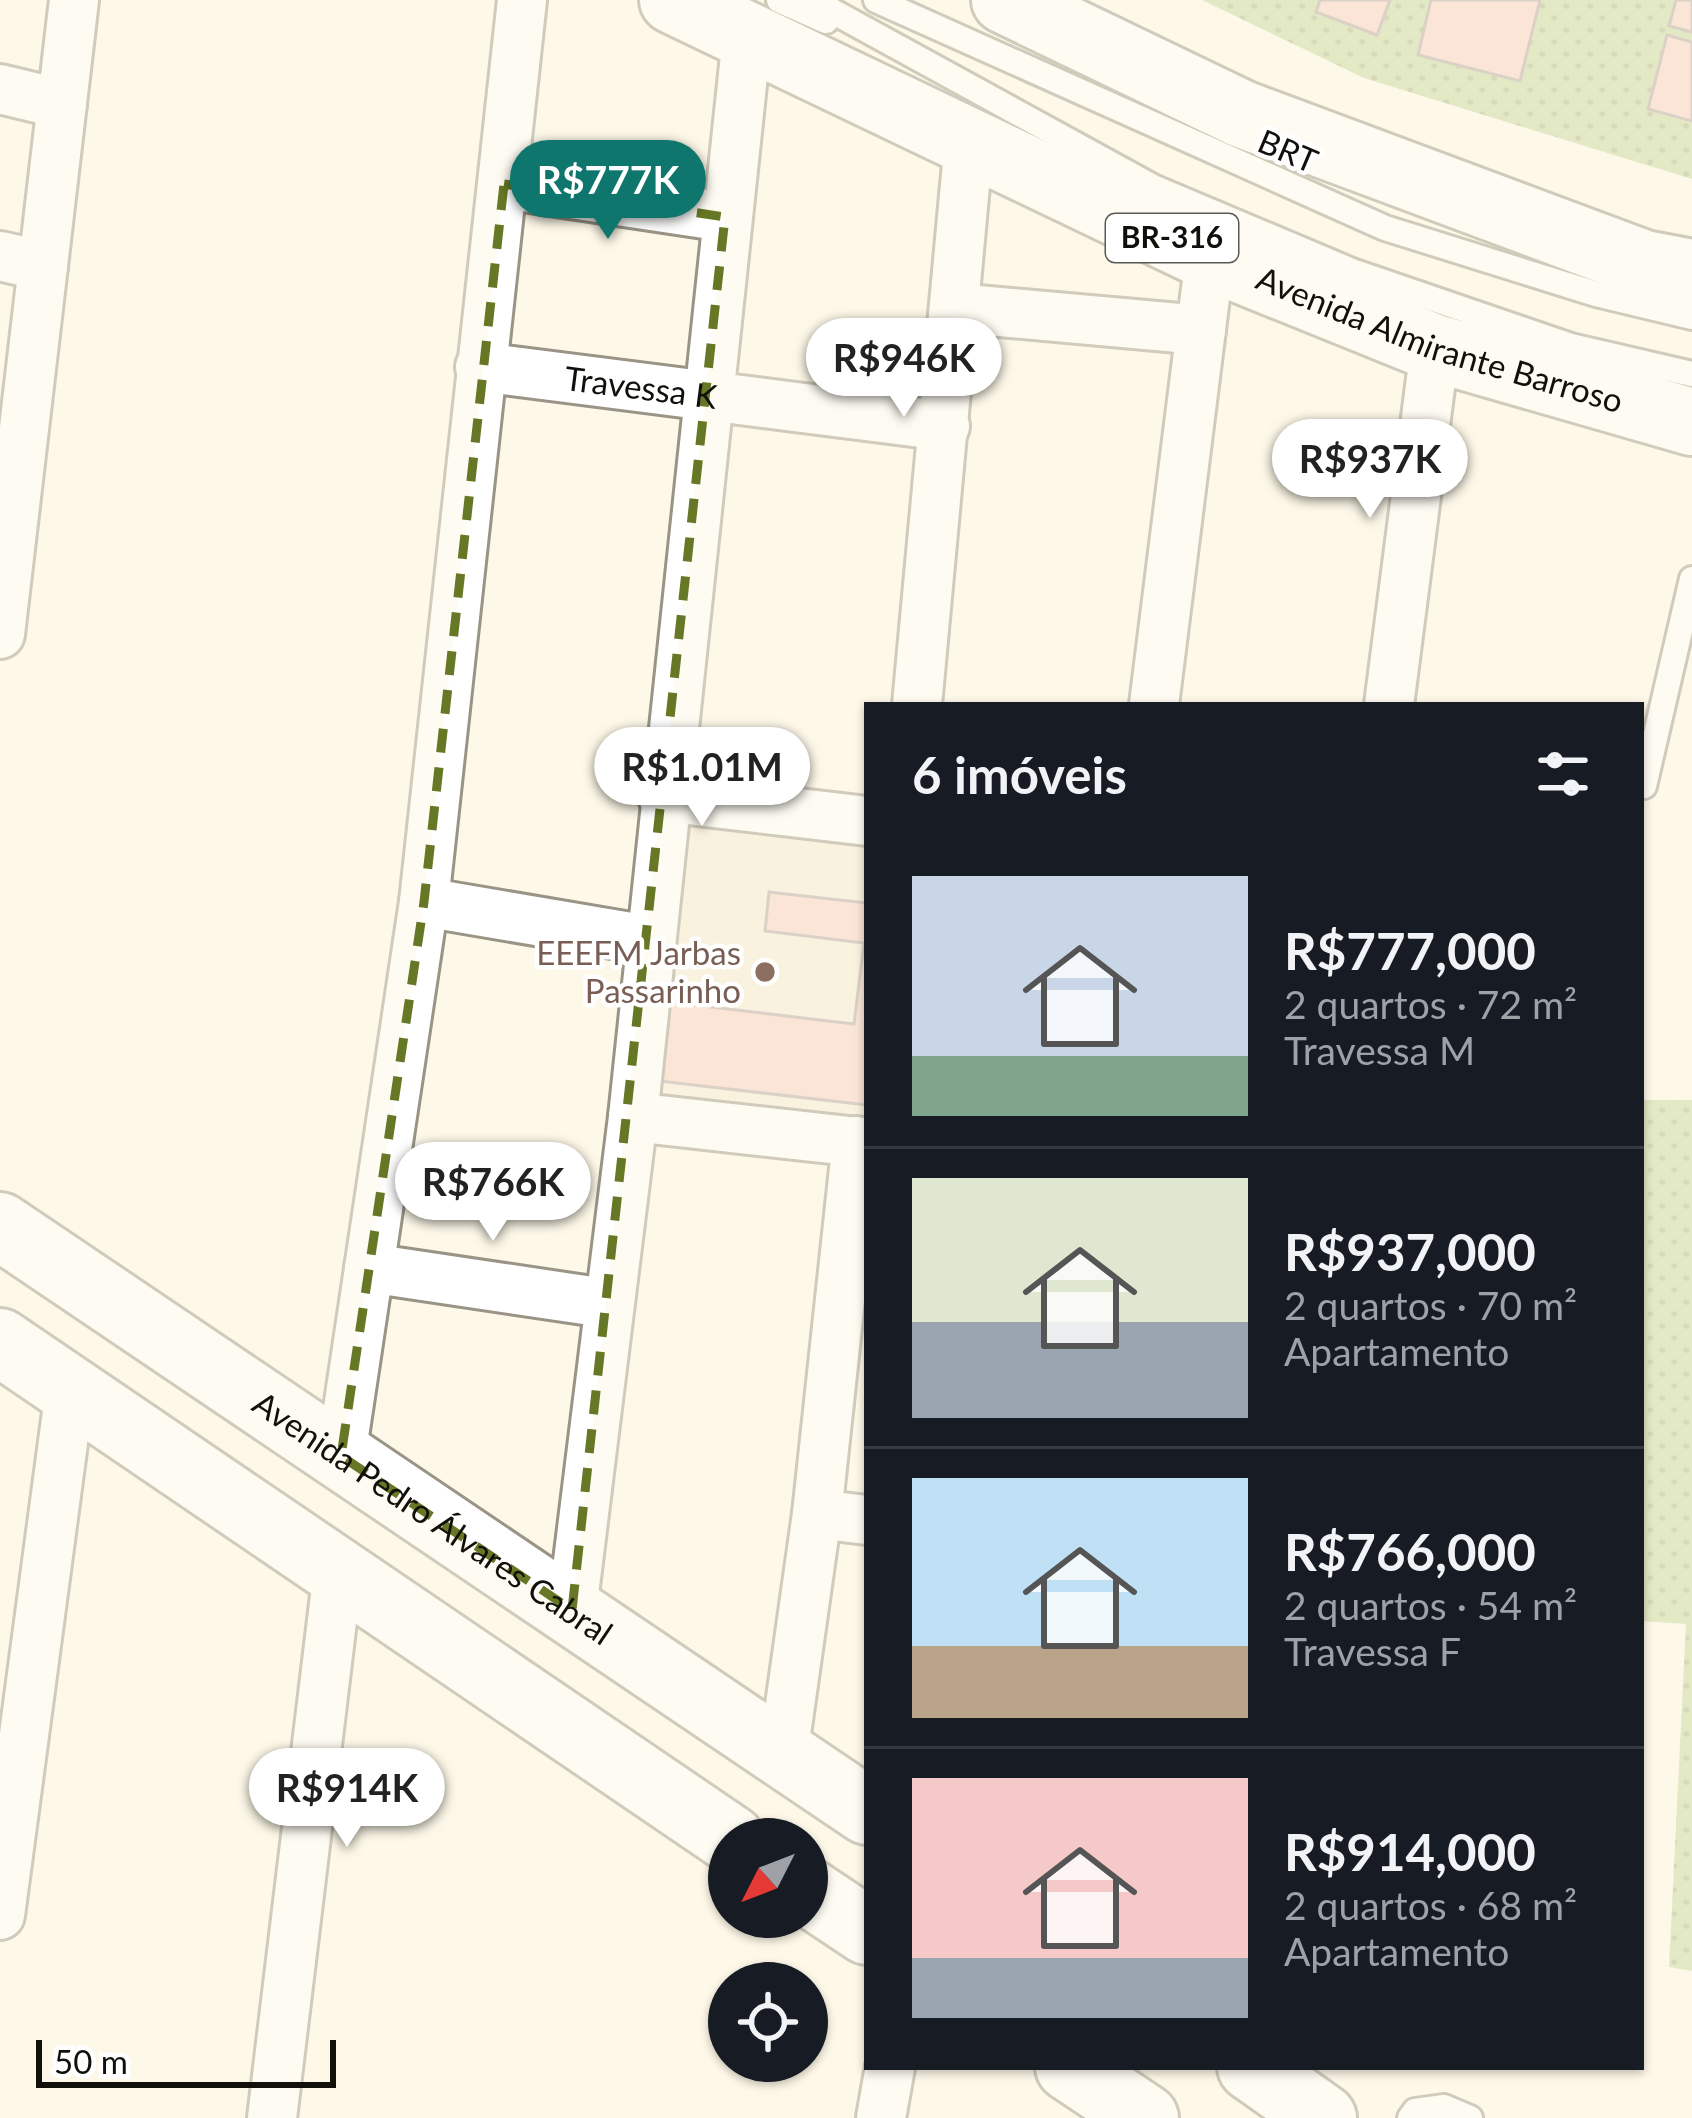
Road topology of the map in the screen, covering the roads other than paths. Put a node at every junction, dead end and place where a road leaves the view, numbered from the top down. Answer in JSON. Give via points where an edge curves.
{"nodes":[{"id":1,"x":74,"y":0,"type":"edge"},
{"id":2,"x":522,"y":0,"type":"edge"},
{"id":3,"x":673,"y":0,"type":"edge"},
{"id":4,"x":812,"y":0,"type":"edge"},
{"id":5,"x":875,"y":0,"type":"edge"},
{"id":6,"x":1005,"y":0,"type":"edge"},
{"id":7,"x":763,"y":19,"type":"edge"},
{"id":8,"x":0,"y":89,"type":"edge"},
{"id":9,"x":62,"y":104,"type":"junction"},
{"id":10,"x":990,"y":124,"type":"junction"},
{"id":11,"x":504,"y":184,"type":"junction"},
{"id":12,"x":725,"y":217,"type":"junction"},
{"id":13,"x":1210,"y":257,"type":"junction"},
{"id":14,"x":22,"y":261,"type":"edge"},
{"id":15,"x":1692,"y":273,"type":"edge"},
{"id":16,"x":955,"y":308,"type":"junction"},
{"id":17,"x":1692,"y":317,"type":"edge"},
{"id":18,"x":1201,"y":330,"type":"junction"},
{"id":19,"x":1435,"y":348,"type":"junction"},
{"id":20,"x":480,"y":367,"type":"junction"},
{"id":21,"x":1692,"y":374,"type":"edge"},
{"id":22,"x":712,"y":395,"type":"junction"},
{"id":23,"x":1692,"y":422,"type":"edge"},
{"id":24,"x":12,"y":426,"type":"edge"},
{"id":25,"x":945,"y":426,"type":"junction"},
{"id":26,"x":1692,"y":580,"type":"edge"},
{"id":27,"x":0,"y":634,"type":"edge"},
{"id":28,"x":917,"y":702,"type":"edge"},
{"id":29,"x":1154,"y":702,"type":"edge"},
{"id":30,"x":1389,"y":702,"type":"edge"},
{"id":31,"x":1644,"y":786,"type":"dead end"},
{"id":32,"x":663,"y":797,"type":"junction"},
{"id":33,"x":864,"y":821,"type":"edge"},
{"id":34,"x":424,"y":902,"type":"junction"},
{"id":35,"x":648,"y":940,"type":"junction"},
{"id":36,"x":633,"y":1117,"type":"junction"},
{"id":37,"x":862,"y":1142,"type":"edge"},
{"id":38,"x":0,"y":1226,"type":"edge"},
{"id":39,"x":369,"y":1268,"type":"junction"},
{"id":40,"x":605,"y":1304,"type":"junction"},
{"id":41,"x":0,"y":1342,"type":"edge"},
{"id":42,"x":852,"y":1348,"type":"edge"},
{"id":43,"x":70,"y":1390,"type":"junction"},
{"id":44,"x":341,"y":1456,"type":"junction"},
{"id":45,"x":817,"y":1514,"type":"junction"},
{"id":46,"x":864,"y":1520,"type":"edge"},
{"id":47,"x":338,"y":1571,"type":"junction"},
{"id":48,"x":572,"y":1610,"type":"junction"},
{"id":49,"x":782,"y":1755,"type":"junction"},
{"id":50,"x":864,"y":1809,"type":"edge"},
{"id":51,"x":708,"y":1823,"type":"edge"},
{"id":52,"x":828,"y":1905,"type":"edge"},
{"id":53,"x":0,"y":1915,"type":"edge"},
{"id":54,"x":864,"y":1929,"type":"edge"},
{"id":55,"x":889,"y":2070,"type":"edge"},
{"id":56,"x":1073,"y":2070,"type":"edge"},
{"id":57,"x":1254,"y":2070,"type":"edge"},
{"id":58,"x":272,"y":2118,"type":"edge"},
{"id":59,"x":881,"y":2118,"type":"edge"},
{"id":60,"x":1145,"y":2118,"type":"edge"},
{"id":61,"x":1323,"y":2118,"type":"edge"},
{"id":62,"x":1410,"y":2118,"type":"edge"},
{"id":63,"x":1470,"y":2118,"type":"edge"}],
"edges":[{"from":1,"to":9,"type":"street"},
{"from":2,"to":11,"type":"street"},
{"from":3,"to":7,"type":"main road","name":"Avenida Almirante Barroso","number":"BR-316"},
{"from":4,"to":10,"type":"lane"},
{"from":5,"to":17,"type":"lane","name":"BRT","via":[[1385,228]]},
{"from":6,"to":15,"type":"main road","via":[[1242,114],[1644,265]]},
{"from":7,"to":10,"type":"main road","name":"Avenida Almirante Barroso","number":"BR-316"},
{"from":7,"to":12,"type":"street"},
{"from":8,"to":9,"type":"street"},
{"from":9,"to":14,"type":"street"},
{"from":10,"to":13,"type":"main road","name":"Avenida Almirante Barroso","number":"BR-316"},
{"from":10,"to":16,"type":"street"},
{"from":10,"to":21,"type":"lane","via":[[1352,271],[1571,346]]},
{"from":11,"to":12,"type":"street"},
{"from":11,"to":20,"type":"street"},
{"from":12,"to":22,"type":"street"},
{"from":13,"to":18,"type":"street"},
{"from":13,"to":19,"type":"main road","name":"Avenida Almirante Barroso","number":"BR-316"},
{"from":14,"to":24,"type":"street"},
{"from":16,"to":18,"type":"street"},
{"from":16,"to":25,"type":"street"},
{"from":18,"to":29,"type":"street"},
{"from":19,"to":23,"type":"main road","name":"Avenida Almirante Barroso","number":"BR-316"},
{"from":19,"to":30,"type":"street"},
{"from":20,"to":22,"type":"street","name":"Travessa K"},
{"from":20,"to":34,"type":"street"},
{"from":22,"to":25,"type":"street","name":"Travessa K"},
{"from":22,"to":32,"type":"street"},
{"from":24,"to":27,"type":"street"},
{"from":25,"to":28,"type":"street"},
{"from":26,"to":31,"type":"lane"},
{"from":32,"to":33,"type":"street"},
{"from":32,"to":35,"type":"street"},
{"from":34,"to":35,"type":"street"},
{"from":34,"to":39,"type":"street"},
{"from":35,"to":36,"type":"street"},
{"from":36,"to":37,"type":"street"},
{"from":36,"to":40,"type":"street"},
{"from":37,"to":42,"type":"street"},
{"from":38,"to":44,"type":"main road","name":"Avenida Pedro Álvares Cabral"},
{"from":39,"to":40,"type":"street"},
{"from":39,"to":44,"type":"street"},
{"from":40,"to":48,"type":"street"},
{"from":41,"to":43,"type":"main road"},
{"from":42,"to":45,"type":"street"},
{"from":43,"to":47,"type":"main road"},
{"from":43,"to":53,"type":"street"},
{"from":44,"to":48,"type":"main road","name":"Avenida Pedro Álvares Cabral"},
{"from":45,"to":46,"type":"street"},
{"from":45,"to":49,"type":"street"},
{"from":47,"to":51,"type":"main road"},
{"from":47,"to":58,"type":"street"},
{"from":48,"to":49,"type":"main road","name":"Avenida Pedro Álvares Cabral"},
{"from":49,"to":50,"type":"main road","name":"Avenida Pedro Álvares Cabral"},
{"from":52,"to":54,"type":"main road"},
{"from":55,"to":59,"type":"street"},
{"from":56,"to":60,"type":"main road"},
{"from":57,"to":61,"type":"main road"},
{"from":62,"to":63,"type":"lane","via":[[1444,2107]]}]}
